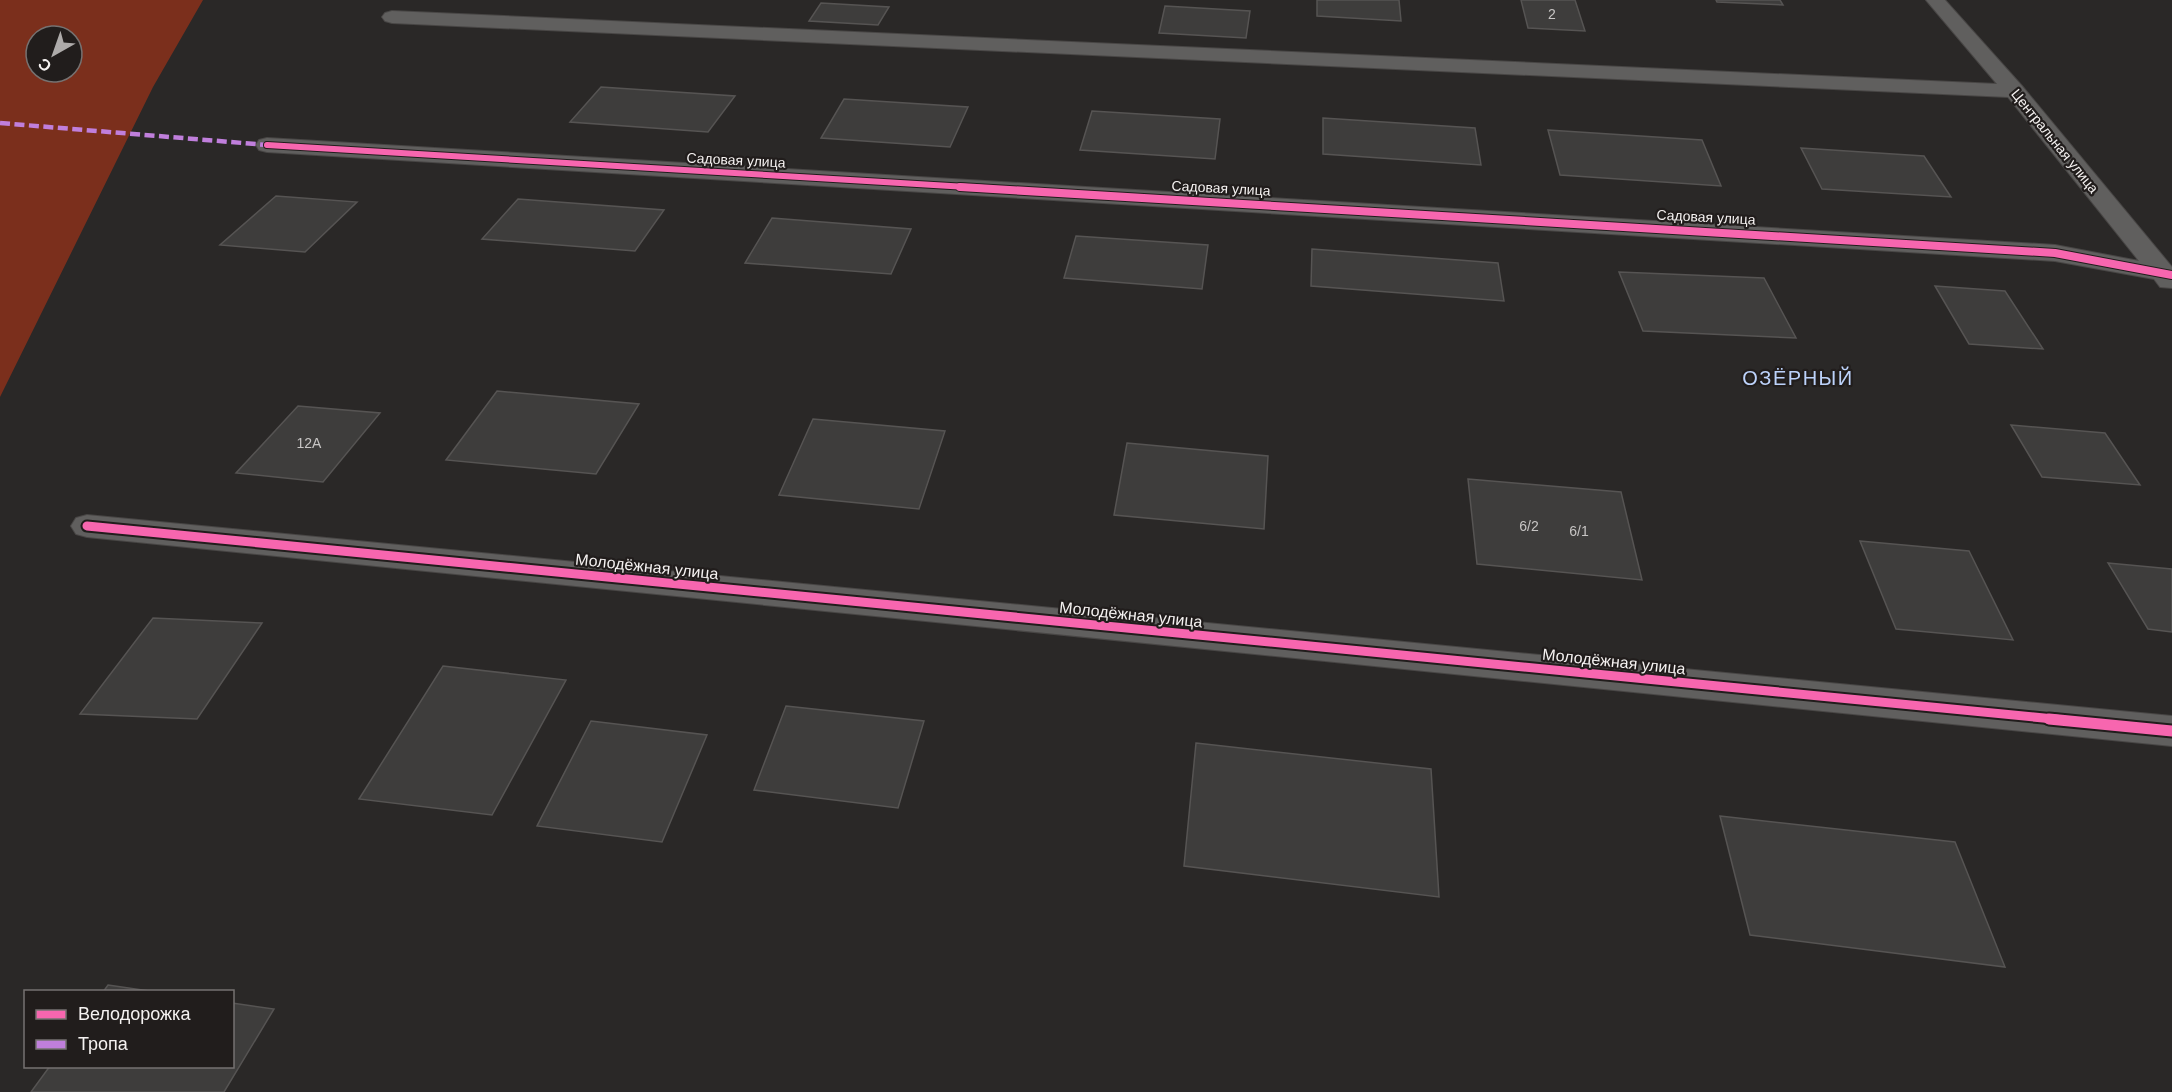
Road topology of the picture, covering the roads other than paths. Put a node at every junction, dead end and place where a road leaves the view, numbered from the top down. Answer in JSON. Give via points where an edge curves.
{"nodes":[{"id":1,"x":1935,"y":0,"type":"edge"},
{"id":2,"x":392,"y":17,"type":"dead end"},
{"id":3,"x":2014,"y":91,"type":"junction"},
{"id":4,"x":267,"y":146,"type":"dead end"},
{"id":5,"x":2169,"y":278,"type":"edge"},
{"id":6,"x":87,"y":526,"type":"dead end"},
{"id":7,"x":2172,"y":731,"type":"edge"}],
"edges":[{"from":1,"to":3,"type":"street","name":"Центральная улица"},
{"from":2,"to":3,"type":"street"},
{"from":3,"to":5,"type":"street","name":"Центральная улица"},
{"from":4,"to":5,"type":"street","name":"Садовая улица","via":[[2032,251]]},
{"from":6,"to":7,"type":"street","name":"Молодёжная улица"}]}
